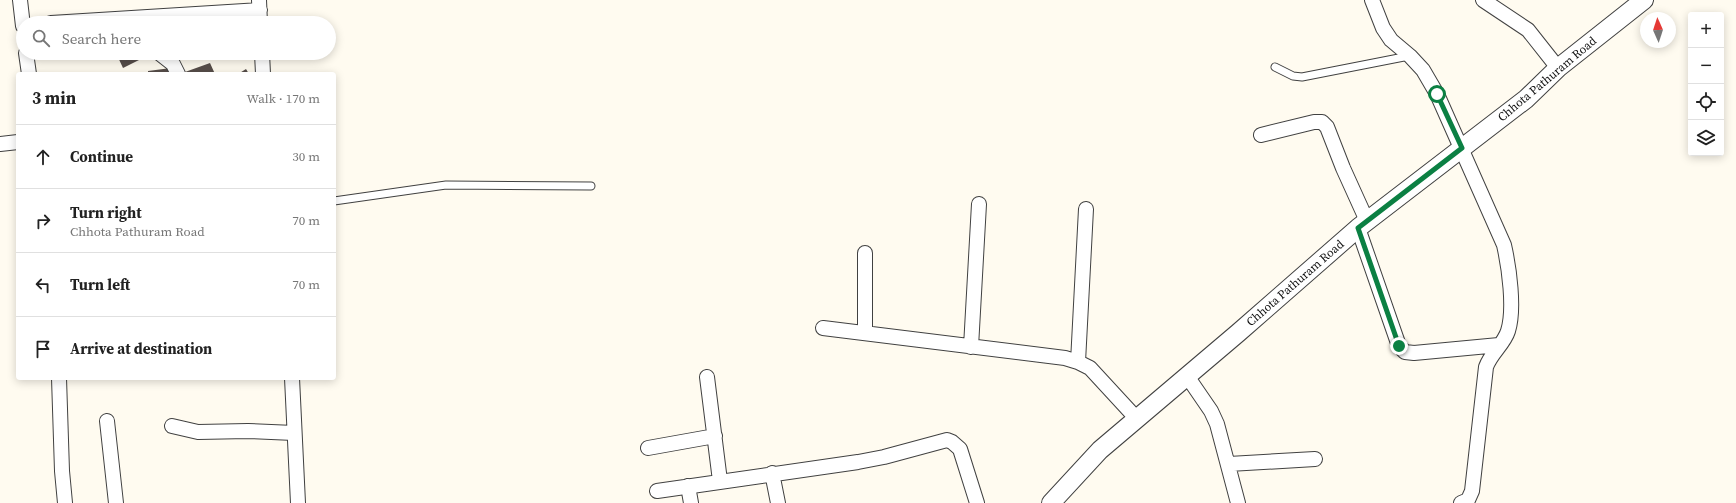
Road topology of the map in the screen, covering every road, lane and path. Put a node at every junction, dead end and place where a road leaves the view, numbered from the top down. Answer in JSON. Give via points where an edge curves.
{"nodes":[{"id":1,"x":20,"y":0,"type":"edge"},
{"id":2,"x":1372,"y":0,"type":"edge"},
{"id":3,"x":1483,"y":0,"type":"edge"},
{"id":4,"x":1644,"y":0,"type":"edge"},
{"id":5,"x":260,"y":11,"type":"edge"},
{"id":6,"x":22,"y":16,"type":"edge"},
{"id":7,"x":196,"y":16,"type":"edge"},
{"id":8,"x":1410,"y":56,"type":"junction"},
{"id":9,"x":27,"y":60,"type":"edge"},
{"id":10,"x":168,"y":60,"type":"edge"},
{"id":11,"x":262,"y":60,"type":"edge"},
{"id":12,"x":1275,"y":67,"type":"dead end"},
{"id":13,"x":1558,"y":68,"type":"junction"},
{"id":14,"x":29,"y":72,"type":"edge"},
{"id":15,"x":177,"y":72,"type":"edge"},
{"id":16,"x":263,"y":72,"type":"edge"},
{"id":17,"x":1261,"y":135,"type":"dead end"},
{"id":18,"x":16,"y":142,"type":"edge"},
{"id":19,"x":0,"y":144,"type":"edge"},
{"id":20,"x":1462,"y":148,"type":"junction"},
{"id":21,"x":591,"y":186,"type":"dead end"},
{"id":22,"x":336,"y":201,"type":"edge"},
{"id":23,"x":979,"y":204,"type":"dead end"},
{"id":24,"x":1086,"y":209,"type":"dead end"},
{"id":25,"x":1362,"y":225,"type":"junction"},
{"id":26,"x":865,"y":253,"type":"dead end"},
{"id":27,"x":823,"y":328,"type":"dead end"},
{"id":28,"x":865,"y":333,"type":"junction"},
{"id":29,"x":1499,"y":345,"type":"junction"},
{"id":30,"x":972,"y":347,"type":"junction"},
{"id":31,"x":1078,"y":362,"type":"junction"},
{"id":32,"x":1187,"y":376,"type":"junction"},
{"id":33,"x":707,"y":377,"type":"dead end"},
{"id":34,"x":59,"y":380,"type":"edge"},
{"id":35,"x":292,"y":380,"type":"edge"},
{"id":36,"x":1136,"y":419,"type":"junction"},
{"id":37,"x":107,"y":421,"type":"dead end"},
{"id":38,"x":172,"y":426,"type":"dead end"},
{"id":39,"x":294,"y":433,"type":"junction"},
{"id":40,"x":715,"y":436,"type":"junction"},
{"id":41,"x":648,"y":448,"type":"dead end"},
{"id":42,"x":1315,"y":458,"type":"dead end"},
{"id":43,"x":1229,"y":464,"type":"junction"},
{"id":44,"x":772,"y":473,"type":"junction"},
{"id":45,"x":720,"y":481,"type":"junction"},
{"id":46,"x":688,"y":486,"type":"junction"},
{"id":47,"x":657,"y":491,"type":"dead end"},
{"id":48,"x":65,"y":503,"type":"edge"},
{"id":49,"x":116,"y":503,"type":"edge"},
{"id":50,"x":298,"y":503,"type":"edge"},
{"id":51,"x":690,"y":503,"type":"edge"},
{"id":52,"x":778,"y":503,"type":"edge"},
{"id":53,"x":977,"y":503,"type":"edge"},
{"id":54,"x":1051,"y":503,"type":"edge"},
{"id":55,"x":1238,"y":503,"type":"edge"},
{"id":56,"x":1461,"y":503,"type":"edge"}],
"edges":[{"from":1,"to":6,"type":"street"},
{"from":2,"to":8,"type":"street","via":[[1383,28],[1391,40]]},
{"from":3,"to":13,"type":"street","via":[[1528,30]]},
{"from":4,"to":13,"type":"street","name":"Chhota Pathuram Road"},
{"from":5,"to":7,"type":"street"},
{"from":8,"to":12,"type":"lane","via":[[1302,77],[1293,76]]},
{"from":8,"to":20,"type":"street","via":[[1423,70],[1437,94]]},
{"from":9,"to":14,"type":"street"},
{"from":10,"to":15,"type":"street"},
{"from":11,"to":16,"type":"street"},
{"from":13,"to":20,"type":"street","name":"Chhota Pathuram Road","via":[[1526,99]]},
{"from":17,"to":25,"type":"street","via":[[1322,122],[1327,127],[1343,168]]},
{"from":18,"to":19,"type":"street"},
{"from":20,"to":25,"type":"street","name":"Chhota Pathuram Road"},
{"from":20,"to":29,"type":"street","via":[[1504,245],[1509,267],[1509,324],[1508,331]]},
{"from":21,"to":22,"type":"lane","via":[[446,185]]},
{"from":23,"to":30,"type":"street"},
{"from":24,"to":31,"type":"street"},
{"from":25,"to":29,"type":"street","via":[[1399,346],[1405,352]]},
{"from":25,"to":32,"type":"street","name":"Chhota Pathuram Road"},
{"from":26,"to":28,"type":"street"},
{"from":27,"to":28,"type":"street"},
{"from":28,"to":30,"type":"street"},
{"from":29,"to":56,"type":"street","via":[[1486,367],[1472,491],[1468,500]]},
{"from":30,"to":31,"type":"street","via":[[1066,358]]},
{"from":31,"to":36,"type":"street","via":[[1090,368]]},
{"from":32,"to":36,"type":"street","name":"Chhota Pathuram Road"},
{"from":32,"to":43,"type":"street","via":[[1211,411]]},
{"from":33,"to":40,"type":"street"},
{"from":34,"to":48,"type":"street"},
{"from":35,"to":39,"type":"street"},
{"from":36,"to":54,"type":"street","name":"Chhota Pathuram Road","via":[[1095,455]]},
{"from":37,"to":49,"type":"street"},
{"from":38,"to":39,"type":"street","via":[[198,432],[248,430]]},
{"from":39,"to":50,"type":"street"},
{"from":40,"to":41,"type":"street"},
{"from":40,"to":45,"type":"street"},
{"from":42,"to":43,"type":"street"},
{"from":43,"to":55,"type":"street"},
{"from":44,"to":45,"type":"street"},
{"from":44,"to":52,"type":"street"},
{"from":44,"to":53,"type":"street","via":[[877,458],[947,440],[960,449]]},
{"from":45,"to":46,"type":"street"},
{"from":46,"to":47,"type":"street"},
{"from":46,"to":51,"type":"street"}]}
